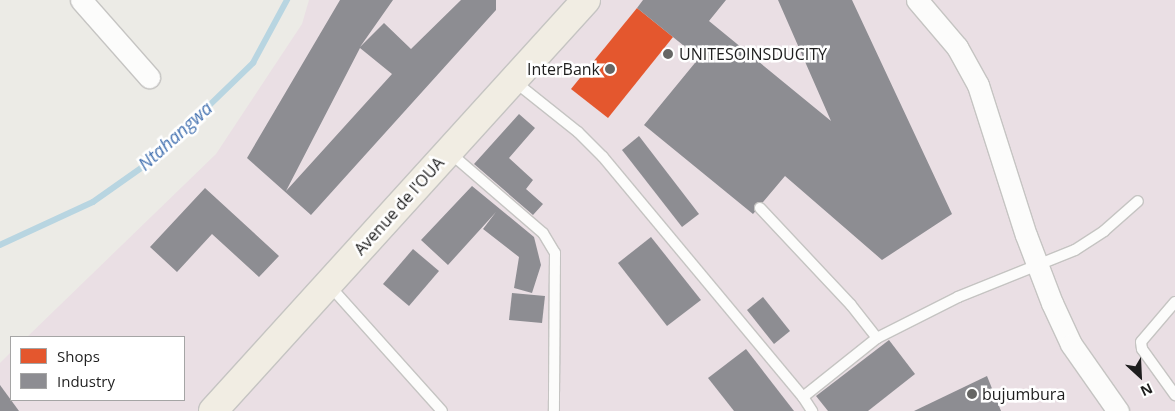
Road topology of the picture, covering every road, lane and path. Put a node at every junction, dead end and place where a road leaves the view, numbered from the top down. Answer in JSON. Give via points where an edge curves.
{"nodes":[{"id":1,"x":81,"y":0,"type":"edge"},
{"id":2,"x":916,"y":0,"type":"edge"},
{"id":3,"x":579,"y":3,"type":"edge"},
{"id":4,"x":98,"y":9,"type":"edge"},
{"id":5,"x":149,"y":77,"type":"dead end"},
{"id":6,"x":513,"y":81,"type":"junction"},
{"id":7,"x":448,"y":152,"type":"junction"},
{"id":8,"x":1138,"y":201,"type":"dead end"},
{"id":9,"x":760,"y":208,"type":"dead end"},
{"id":10,"x":1038,"y":264,"type":"junction"},
{"id":11,"x":328,"y":284,"type":"junction"},
{"id":12,"x":1175,"y":302,"type":"edge"},
{"id":13,"x":878,"y":338,"type":"junction"},
{"id":14,"x":1175,"y":395,"type":"edge"},
{"id":15,"x":803,"y":397,"type":"junction"},
{"id":16,"x":213,"y":411,"type":"edge"},
{"id":17,"x":442,"y":411,"type":"edge"},
{"id":18,"x":554,"y":411,"type":"edge"},
{"id":19,"x":812,"y":411,"type":"edge"},
{"id":20,"x":1118,"y":411,"type":"edge"}],
"edges":[{"from":1,"to":4,"type":"street"},
{"from":2,"to":10,"type":"street","via":[[957,47],[978,85]]},
{"from":3,"to":6,"type":"main road","name":"Avenue de l'OUA"},
{"from":4,"to":5,"type":"street"},
{"from":6,"to":7,"type":"main road","name":"Avenue de l'OUA"},
{"from":6,"to":15,"type":"lane","via":[[578,132],[603,157]]},
{"from":7,"to":11,"type":"main road","name":"Avenue de l'OUA"},
{"from":7,"to":18,"type":"lane","via":[[543,233],[555,253]]},
{"from":8,"to":10,"type":"lane","via":[[1104,231],[1075,250]]},
{"from":9,"to":13,"type":"lane"},
{"from":10,"to":13,"type":"lane","via":[[958,297]]},
{"from":10,"to":20,"type":"street","via":[[1071,344]]},
{"from":11,"to":16,"type":"main road","name":"Avenue de l'OUA"},
{"from":11,"to":17,"type":"lane"},
{"from":12,"to":14,"type":"lane","via":[[1141,342],[1142,349]]},
{"from":13,"to":15,"type":"lane"},
{"from":15,"to":19,"type":"lane"}]}
